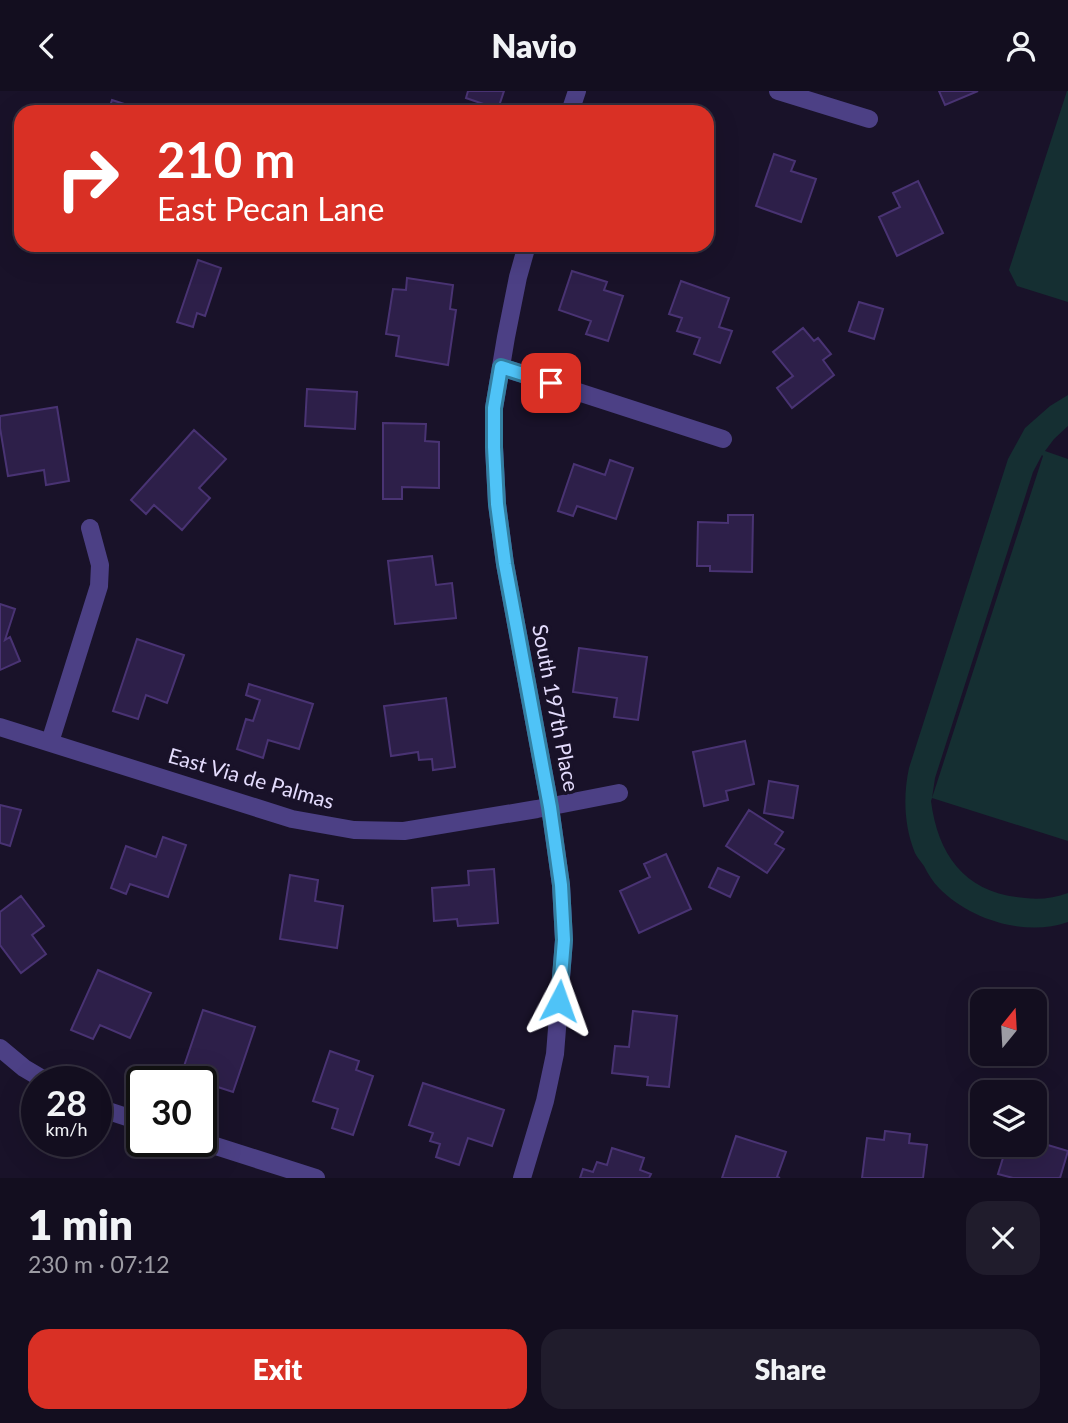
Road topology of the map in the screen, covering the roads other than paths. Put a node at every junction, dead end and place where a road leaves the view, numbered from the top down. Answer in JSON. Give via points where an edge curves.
{"nodes":[{"id":1,"x":778,"y":91,"type":"edge"},
{"id":2,"x":869,"y":119,"type":"dead end"},
{"id":3,"x":525,"y":252,"type":"edge"},
{"id":4,"x":501,"y":367,"type":"junction"},
{"id":5,"x":723,"y":439,"type":"dead end"},
{"id":6,"x":90,"y":528,"type":"dead end"},
{"id":7,"x":0,"y":727,"type":"edge"},
{"id":8,"x":50,"y":742,"type":"junction"},
{"id":9,"x":619,"y":793,"type":"dead end"},
{"id":10,"x":550,"y":807,"type":"junction"},
{"id":11,"x":0,"y":1048,"type":"edge"},
{"id":12,"x":22,"y":1066,"type":"edge"},
{"id":13,"x":217,"y":1146,"type":"edge"},
{"id":14,"x":316,"y":1178,"type":"edge"},
{"id":15,"x":522,"y":1178,"type":"edge"}],
"edges":[{"from":1,"to":2,"type":"street"},
{"from":3,"to":4,"type":"street","name":"South 197th Place"},
{"from":4,"to":5,"type":"street"},
{"from":4,"to":10,"type":"street","name":"South 197th Place","via":[[494,408],[497,504]]},
{"from":6,"to":8,"type":"street","via":[[100,565],[99,586]]},
{"from":7,"to":8,"type":"street","name":"East Via de Palmas"},
{"from":8,"to":10,"type":"street","name":"East Via de Palmas","via":[[292,819],[354,830],[404,831]]},
{"from":9,"to":10,"type":"street","name":"East Via de Palmas"},
{"from":10,"to":15,"type":"street","name":"South 197th Place","via":[[564,940],[555,1054]]},
{"from":11,"to":12,"type":"street"},
{"from":13,"to":14,"type":"street"}]}
